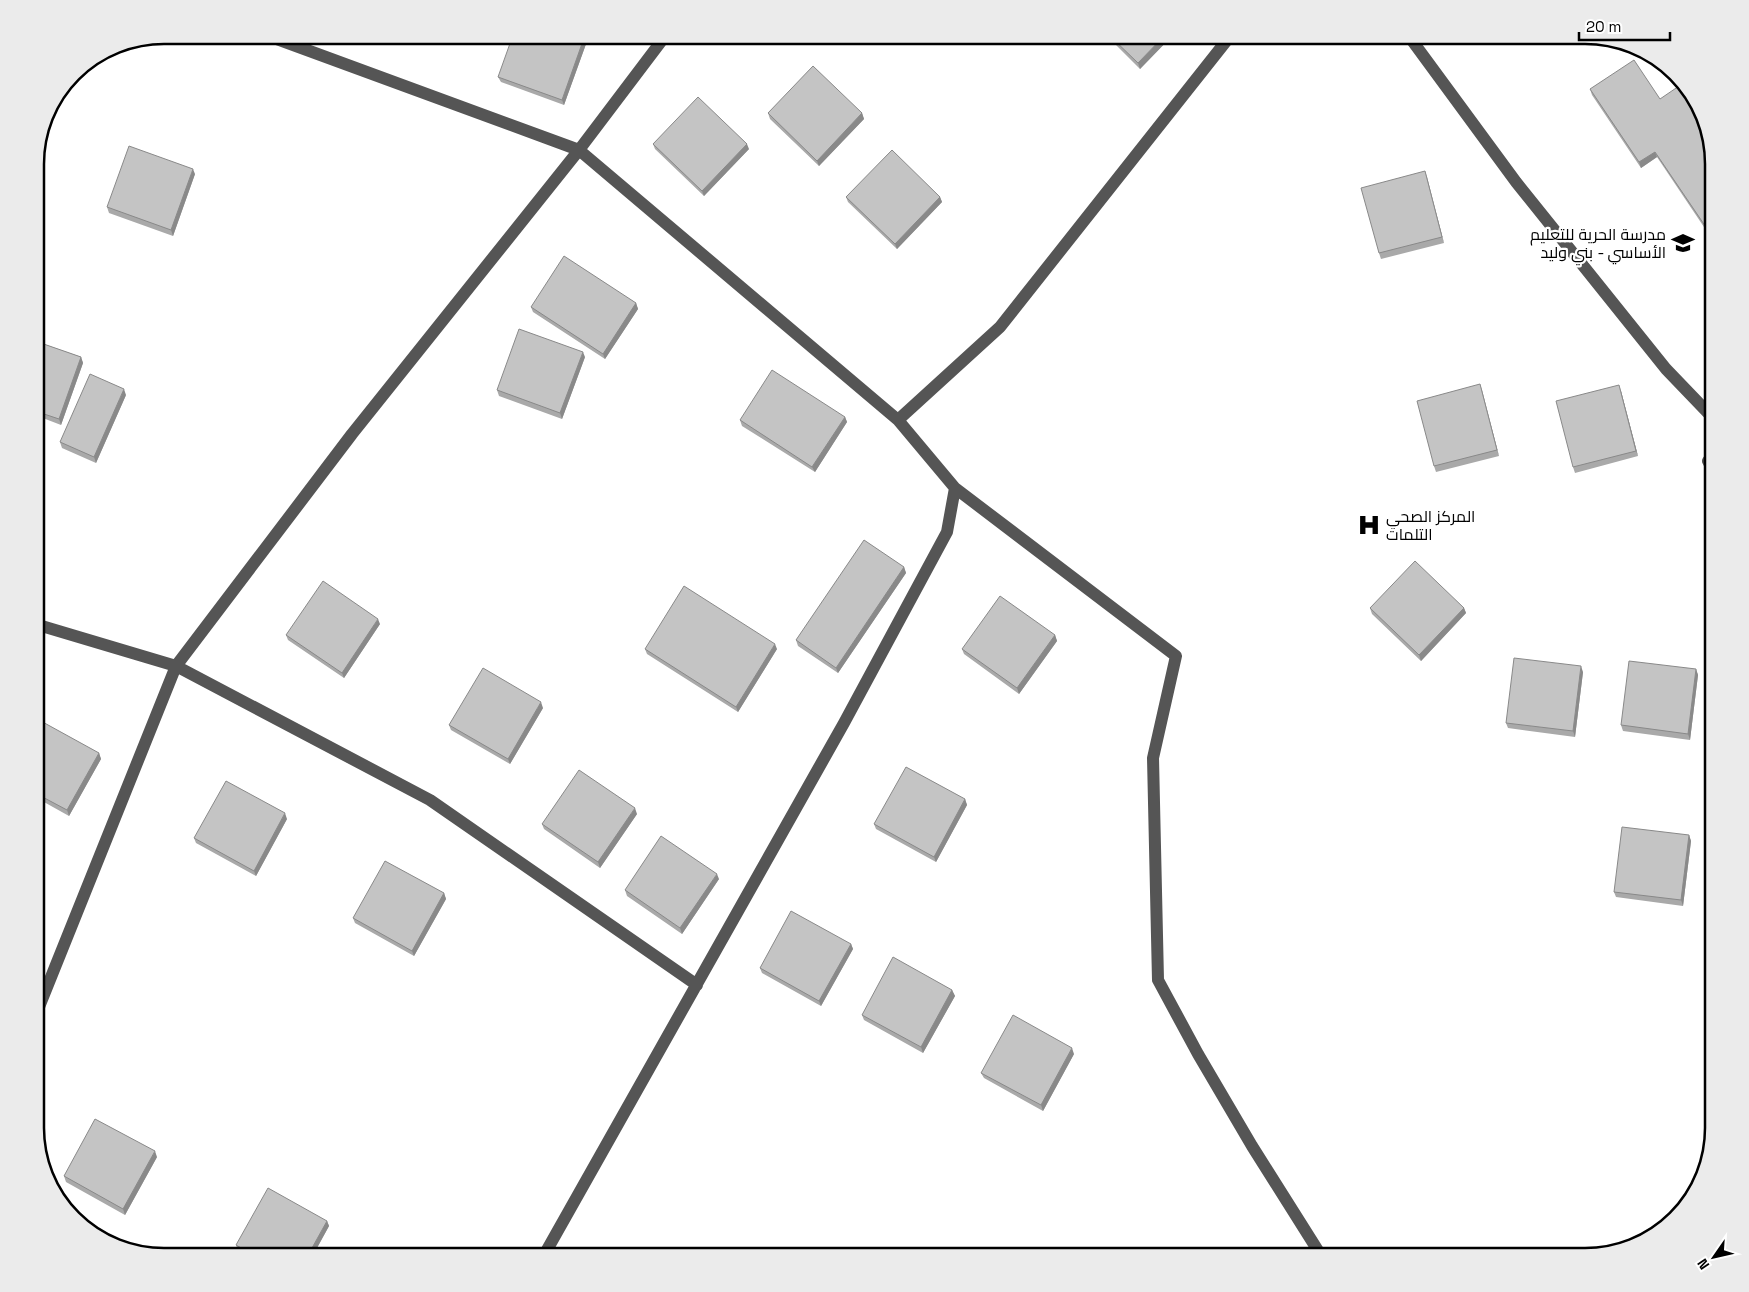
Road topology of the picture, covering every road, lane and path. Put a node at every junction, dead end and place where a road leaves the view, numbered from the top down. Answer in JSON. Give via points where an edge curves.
{"nodes":[{"id":1,"x":290,"y":44,"type":"edge"},
{"id":2,"x":659,"y":44,"type":"edge"},
{"id":3,"x":1224,"y":44,"type":"edge"},
{"id":4,"x":1415,"y":44,"type":"edge"},
{"id":5,"x":578,"y":150,"type":"junction"},
{"id":6,"x":1705,"y":410,"type":"edge"},
{"id":7,"x":898,"y":420,"type":"junction"},
{"id":8,"x":955,"y":488,"type":"junction"},
{"id":9,"x":44,"y":627,"type":"edge"},
{"id":10,"x":176,"y":666,"type":"junction"},
{"id":11,"x":696,"y":985,"type":"junction"},
{"id":12,"x":44,"y":995,"type":"edge"},
{"id":13,"x":548,"y":1248,"type":"edge"},
{"id":14,"x":1316,"y":1248,"type":"edge"}],
"edges":[{"from":1,"to":5,"type":"street"},
{"from":2,"to":5,"type":"street"},
{"from":3,"to":7,"type":"street","via":[[1000,327]]},
{"from":4,"to":6,"type":"street","via":[[1516,182],[1666,369]]},
{"from":5,"to":7,"type":"street"},
{"from":5,"to":10,"type":"street","via":[[352,434]]},
{"from":7,"to":8,"type":"street"},
{"from":8,"to":11,"type":"street","via":[[947,532]]},
{"from":8,"to":14,"type":"street","via":[[1176,656],[1153,758],[1158,980],[1247,1137]]},
{"from":9,"to":10,"type":"street"},
{"from":10,"to":11,"type":"street","via":[[430,800]]},
{"from":10,"to":12,"type":"street"},
{"from":11,"to":13,"type":"street"}]}
